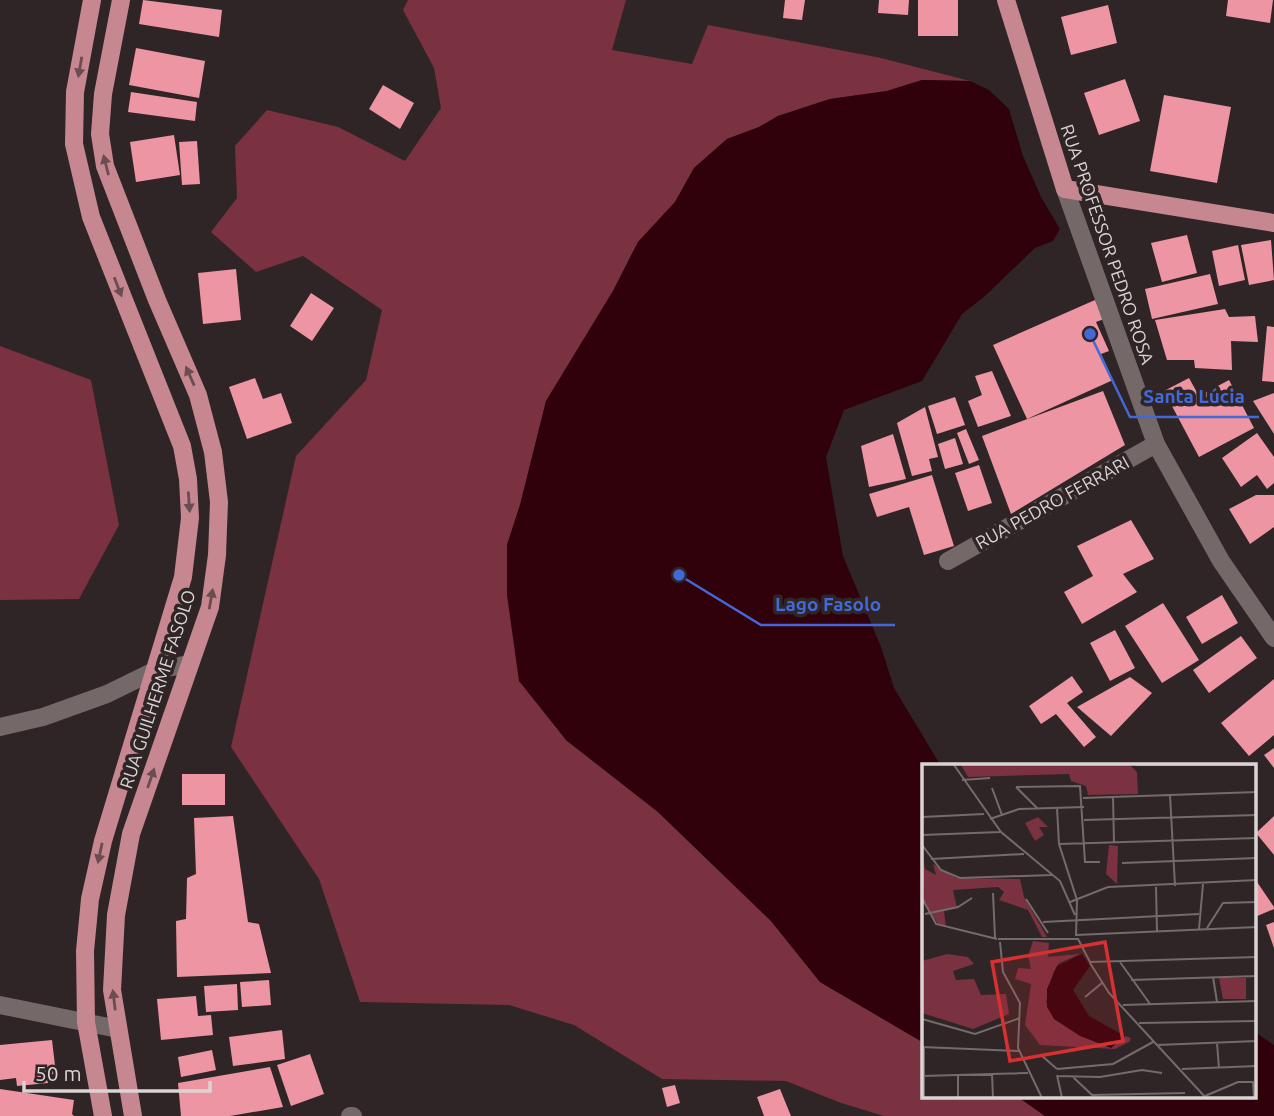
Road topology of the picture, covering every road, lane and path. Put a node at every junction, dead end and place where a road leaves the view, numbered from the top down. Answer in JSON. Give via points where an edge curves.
{"nodes":[{"id":1,"x":92,"y":0,"type":"edge"},
{"id":2,"x":121,"y":0,"type":"edge"},
{"id":3,"x":1006,"y":0,"type":"edge"},
{"id":4,"x":1065,"y":189,"type":"junction"},
{"id":5,"x":1274,"y":223,"type":"edge"},
{"id":6,"x":1156,"y":444,"type":"junction"},
{"id":7,"x":948,"y":561,"type":"dead end"},
{"id":8,"x":1274,"y":638,"type":"edge"},
{"id":9,"x":189,"y":664,"type":"junction"},
{"id":10,"x":156,"y":670,"type":"junction"},
{"id":11,"x":0,"y":727,"type":"edge"},
{"id":12,"x":0,"y":1005,"type":"edge"},
{"id":13,"x":86,"y":1022,"type":"junction"},
{"id":14,"x":118,"y":1029,"type":"junction"},
{"id":15,"x":103,"y":1116,"type":"edge"},
{"id":16,"x":133,"y":1116,"type":"edge"}],
"edges":[{"from":1,"to":10,"type":"main road","name":"RUA GUILHERME FASOLO","one_way":true,"via":[[75,92],[74,144],[90,217],[181,446],[188,479],[190,518],[183,577]]},
{"from":9,"to":2,"type":"main road","name":"RUA GUILHERME FASOLO","one_way":true,"via":[[210,607],[219,502],[213,452],[198,395],[105,166],[100,134],[103,94]]},
{"from":3,"to":4,"type":"main road","name":"RUA PROFESSOR PEDRO ROSA"},
{"from":4,"to":5,"type":"main road"},
{"from":4,"to":6,"type":"street","name":"RUA PROFESSOR PEDRO ROSA"},
{"from":6,"to":7,"type":"street","name":"RUA PEDRO FERRARI"},
{"from":6,"to":8,"type":"street","name":"RUA PROFESSOR PEDRO ROSA","via":[[1221,561]]},
{"from":9,"to":10,"type":"street"},
{"from":14,"to":9,"type":"main road","name":"RUA GUILHERME FASOLO","one_way":true,"via":[[112,990],[116,915],[131,834]]},
{"from":10,"to":11,"type":"street","via":[[107,694]]},
{"from":10,"to":13,"type":"main road","name":"RUA GUILHERME FASOLO","one_way":true,"via":[[103,841],[90,899]]},
{"from":12,"to":13,"type":"street"},
{"from":13,"to":14,"type":"street"},
{"from":13,"to":15,"type":"main road","name":"RUA GUILHERME FASOLO"},
{"from":14,"to":16,"type":"main road","name":"RUA GUILHERME FASOLO"}]}
